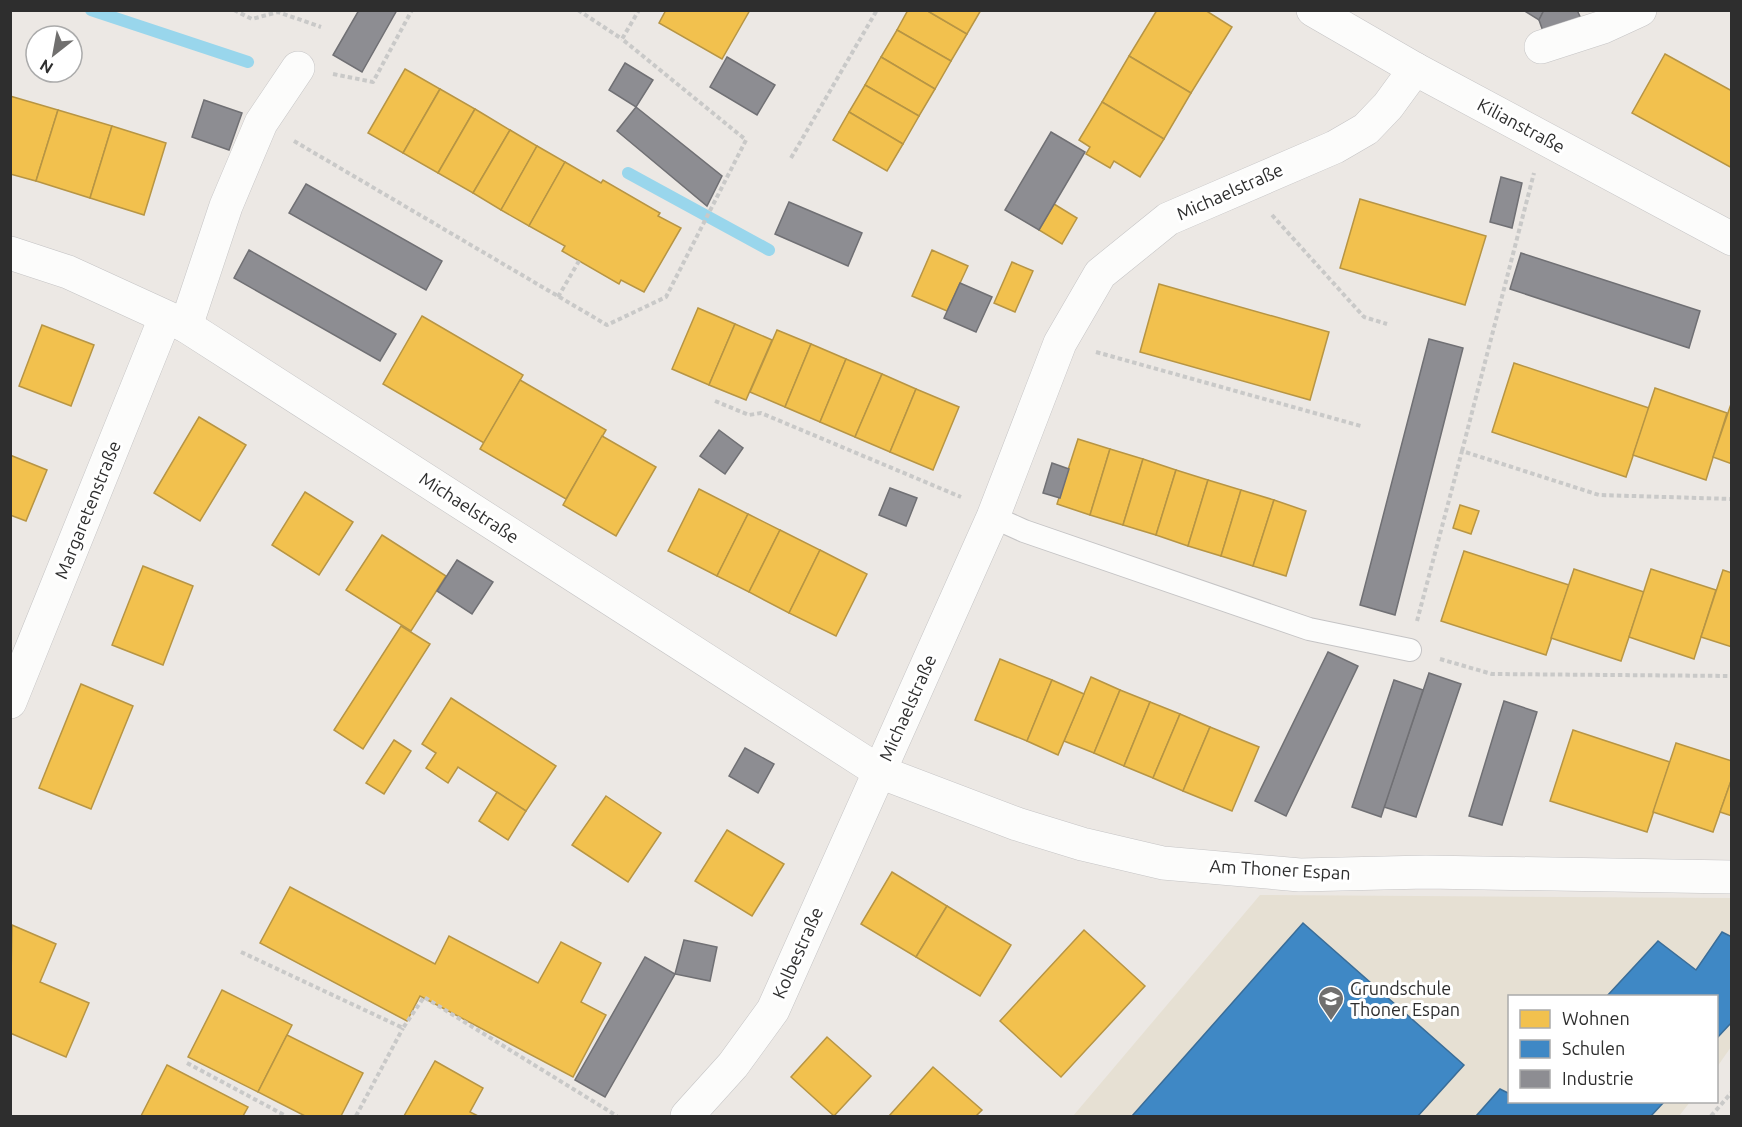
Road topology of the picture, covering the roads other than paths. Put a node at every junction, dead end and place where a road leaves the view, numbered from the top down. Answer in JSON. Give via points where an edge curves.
{"nodes":[{"id":1,"x":1313,"y":10,"type":"edge"},
{"id":2,"x":1640,"y":10,"type":"edge"},
{"id":3,"x":1541,"y":48,"type":"dead end"},
{"id":4,"x":298,"y":68,"type":"road end"},
{"id":5,"x":1415,"y":69,"type":"junction"},
{"id":6,"x":1731,"y":239,"type":"edge"},
{"id":7,"x":10,"y":253,"type":"edge"},
{"id":8,"x":175,"y":322,"type":"junction"},
{"id":9,"x":993,"y":517,"type":"junction"},
{"id":10,"x":1410,"y":650,"type":"road end"},
{"id":11,"x":10,"y":702,"type":"edge"},
{"id":12,"x":880,"y":772,"type":"junction"},
{"id":13,"x":1731,"y":877,"type":"edge"},
{"id":14,"x":687,"y":1116,"type":"edge"}],
"edges":[{"from":1,"to":5,"type":"street","name":"Kilianstraße"},
{"from":2,"to":3,"type":"street"},
{"from":4,"to":8,"type":"street","via":[[261,123]]},
{"from":5,"to":6,"type":"street","name":"Kilianstraße"},
{"from":5,"to":9,"type":"street","name":"Michaelstraße","via":[[1366,129],[1335,147],[1168,219],[1100,274],[1060,343]]},
{"from":7,"to":8,"type":"street","name":"Michaelstraße","via":[[68,272]]},
{"from":8,"to":11,"type":"street","name":"Margaretenstraße"},
{"from":8,"to":12,"type":"street","name":"Michaelstraße"},
{"from":9,"to":10,"type":"lane","via":[[1309,629]]},
{"from":9,"to":12,"type":"street","name":"Michaelstraße"},
{"from":12,"to":13,"type":"street","name":"Am Thoner Espan","via":[[1017,824],[1162,863],[1300,874]]},
{"from":12,"to":14,"type":"street","name":"Kolbestraße","via":[[773,1010],[733,1065]]}]}
